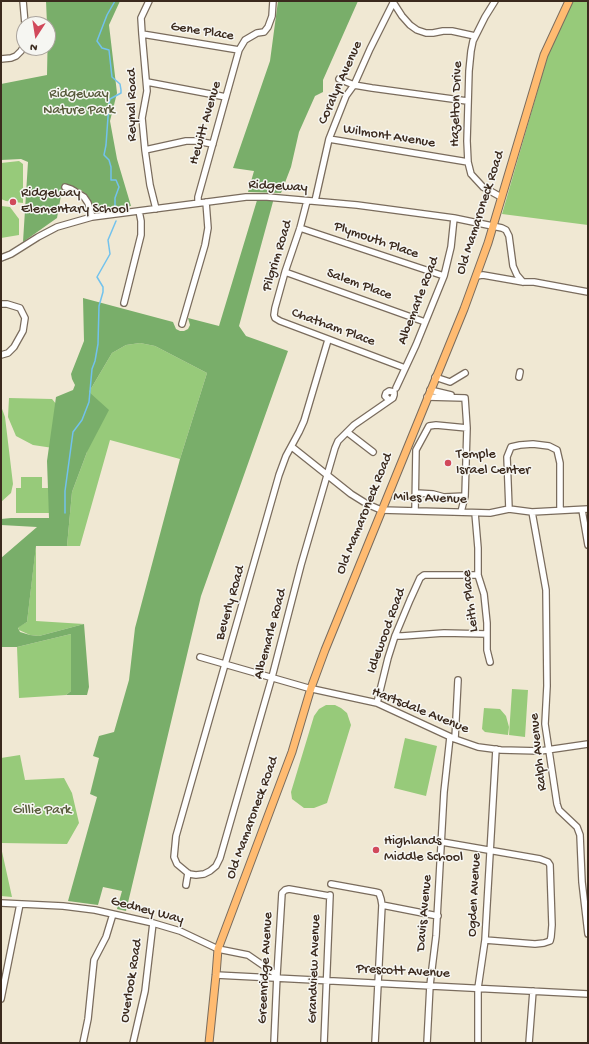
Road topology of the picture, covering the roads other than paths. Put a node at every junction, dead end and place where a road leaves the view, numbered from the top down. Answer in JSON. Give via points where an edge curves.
{"nodes":[{"id":1,"x":23,"y":1,"type":"edge"},
{"id":2,"x":149,"y":1,"type":"edge"},
{"id":3,"x":273,"y":1,"type":"edge"},
{"id":4,"x":495,"y":1,"type":"edge"},
{"id":5,"x":569,"y":1,"type":"edge"},
{"id":6,"x":394,"y":2,"type":"edge"},
{"id":7,"x":24,"y":16,"type":"edge"},
{"id":8,"x":142,"y":34,"type":"junction"},
{"id":9,"x":475,"y":36,"type":"junction"},
{"id":10,"x":239,"y":50,"type":"junction"},
{"id":11,"x":16,"y":56,"type":"edge"},
{"id":12,"x":1,"y":59,"type":"edge"},
{"id":13,"x":340,"y":79,"type":"dead end"},
{"id":14,"x":147,"y":82,"type":"junction"},
{"id":15,"x":354,"y":85,"type":"junction"},
{"id":16,"x":226,"y":97,"type":"junction"},
{"id":17,"x":468,"y":101,"type":"junction"},
{"id":18,"x":329,"y":139,"type":"junction"},
{"id":19,"x":213,"y":144,"type":"junction"},
{"id":20,"x":145,"y":150,"type":"junction"},
{"id":21,"x":468,"y":162,"type":"junction"},
{"id":22,"x":65,"y":187,"type":"dead end"},
{"id":23,"x":501,"y":197,"type":"junction"},
{"id":24,"x":307,"y":201,"type":"junction"},
{"id":25,"x":315,"y":201,"type":"junction"},
{"id":26,"x":206,"y":202,"type":"junction"},
{"id":27,"x":198,"y":203,"type":"junction"},
{"id":28,"x":156,"y":209,"type":"junction"},
{"id":29,"x":139,"y":211,"type":"junction"},
{"id":30,"x":92,"y":217,"type":"junction"},
{"id":31,"x":454,"y":218,"type":"junction"},
{"id":32,"x":493,"y":226,"type":"junction"},
{"id":33,"x":300,"y":228,"type":"junction"},
{"id":34,"x":1,"y":258,"type":"edge"},
{"id":35,"x":285,"y":272,"type":"junction"},
{"id":36,"x":444,"y":276,"type":"junction"},
{"id":37,"x":476,"y":276,"type":"junction"},
{"id":38,"x":523,"y":282,"type":"junction"},
{"id":39,"x":588,"y":292,"type":"edge"},
{"id":40,"x":124,"y":303,"type":"dead end"},
{"id":41,"x":1,"y":304,"type":"edge"},
{"id":42,"x":275,"y":318,"type":"joint"},
{"id":43,"x":424,"y":322,"type":"junction"},
{"id":44,"x":182,"y":324,"type":"dead end"},
{"id":45,"x":328,"y":340,"type":"junction"},
{"id":46,"x":1,"y":355,"type":"edge"},
{"id":47,"x":405,"y":368,"type":"junction"},
{"id":48,"x":465,"y":373,"type":"dead end"},
{"id":49,"x":435,"y":377,"type":"junction"},
{"id":50,"x":396,"y":388,"type":"dead end"},
{"id":51,"x":428,"y":394,"type":"junction"},
{"id":52,"x":389,"y":400,"type":"dead end"},
{"id":53,"x":467,"y":428,"type":"junction"},
{"id":54,"x":347,"y":432,"type":"junction"},
{"id":55,"x":292,"y":446,"type":"junction"},
{"id":56,"x":373,"y":452,"type":"dead end"},
{"id":57,"x":328,"y":475,"type":"junction"},
{"id":58,"x":416,"y":493,"type":"junction"},
{"id":59,"x":465,"y":496,"type":"junction"},
{"id":60,"x":509,"y":509,"type":"junction"},
{"id":61,"x":381,"y":510,"type":"junction"},
{"id":62,"x":560,"y":510,"type":"junction"},
{"id":63,"x":585,"y":510,"type":"edge"},
{"id":64,"x":415,"y":511,"type":"junction"},
{"id":65,"x":461,"y":512,"type":"junction"},
{"id":66,"x":532,"y":512,"type":"junction"},
{"id":67,"x":475,"y":513,"type":"junction"},
{"id":68,"x":588,"y":545,"type":"edge"},
{"id":69,"x":478,"y":575,"type":"junction"},
{"id":70,"x":487,"y":634,"type":"junction"},
{"id":71,"x":395,"y":636,"type":"junction"},
{"id":72,"x":200,"y":657,"type":"dead end"},
{"id":73,"x":490,"y":662,"type":"dead end"},
{"id":74,"x":226,"y":664,"type":"junction"},
{"id":75,"x":272,"y":677,"type":"junction"},
{"id":76,"x":458,"y":680,"type":"dead end"},
{"id":77,"x":311,"y":688,"type":"junction"},
{"id":78,"x":377,"y":703,"type":"junction"},
{"id":79,"x":452,"y":738,"type":"junction"},
{"id":80,"x":588,"y":744,"type":"edge"},
{"id":81,"x":496,"y":749,"type":"junction"},
{"id":82,"x":549,"y":750,"type":"junction"},
{"id":83,"x":442,"y":842,"type":"junction"},
{"id":84,"x":490,"y":850,"type":"junction"},
{"id":85,"x":188,"y":873,"type":"junction"},
{"id":86,"x":331,"y":884,"type":"dead end"},
{"id":87,"x":186,"y":885,"type":"dead end"},
{"id":88,"x":330,"y":895,"type":"joint"},
{"id":89,"x":1,"y":903,"type":"edge"},
{"id":90,"x":20,"y":904,"type":"junction"},
{"id":91,"x":382,"y":905,"type":"junction"},
{"id":92,"x":113,"y":914,"type":"junction"},
{"id":93,"x":438,"y":916,"type":"junction"},
{"id":94,"x":153,"y":923,"type":"junction"},
{"id":95,"x":588,"y":934,"type":"edge"},
{"id":96,"x":485,"y":940,"type":"junction"},
{"id":97,"x":218,"y":949,"type":"junction"},
{"id":98,"x":216,"y":975,"type":"junction"},
{"id":99,"x":276,"y":977,"type":"junction"},
{"id":100,"x":326,"y":981,"type":"junction"},
{"id":101,"x":379,"y":983,"type":"junction"},
{"id":102,"x":430,"y":985,"type":"junction"},
{"id":103,"x":478,"y":988,"type":"junction"},
{"id":104,"x":532,"y":991,"type":"junction"},
{"id":105,"x":588,"y":994,"type":"edge"},
{"id":106,"x":1,"y":999,"type":"edge"},
{"id":107,"x":82,"y":1043,"type":"edge"},
{"id":108,"x":133,"y":1043,"type":"edge"},
{"id":109,"x":209,"y":1043,"type":"edge"},
{"id":110,"x":274,"y":1043,"type":"edge"},
{"id":111,"x":324,"y":1043,"type":"edge"},
{"id":112,"x":376,"y":1043,"type":"edge"},
{"id":113,"x":427,"y":1043,"type":"edge"},
{"id":114,"x":478,"y":1043,"type":"edge"},
{"id":115,"x":529,"y":1043,"type":"edge"}],
"edges":[{"from":1,"to":7,"type":"street"},
{"from":2,"to":8,"type":"street","name":"Reynal Road","via":[[141,18]]},
{"from":3,"to":10,"type":"street","name":"Gene Place","via":[[270,23],[264,32],[245,40]]},
{"from":4,"to":9,"type":"street","name":"Hazelton Drive"},
{"from":5,"to":23,"type":"main road","name":"Old Mamaroneck Road","via":[[544,55]]},
{"from":6,"to":9,"type":"street","via":[[402,16],[417,30],[426,33],[452,31]]},
{"from":6,"to":15,"type":"street","name":"Coralyn Avenue"},
{"from":8,"to":10,"type":"street","name":"Gene Place"},
{"from":8,"to":14,"type":"street","name":"Reynal Road"},
{"from":9,"to":17,"type":"street","name":"Hazelton Drive","via":[[470,51]]},
{"from":10,"to":16,"type":"street","name":"Hewitt Avenue"},
{"from":11,"to":12,"type":"street"},
{"from":13,"to":15,"type":"street"},
{"from":14,"to":16,"type":"street"},
{"from":14,"to":20,"type":"street","name":"Reynal Road","via":[[148,91],[142,118]]},
{"from":15,"to":17,"type":"street"},
{"from":15,"to":18,"type":"street","name":"Coralyn Avenue","via":[[346,96]]},
{"from":16,"to":19,"type":"street","name":"Hewitt Avenue"},
{"from":17,"to":21,"type":"street","name":"Hazelton Drive"},
{"from":18,"to":21,"type":"street","name":"Wilmont Avenue"},
{"from":18,"to":25,"type":"street","name":"Coralyn Avenue"},
{"from":19,"to":20,"type":"street","via":[[196,140]]},
{"from":19,"to":27,"type":"street","name":"Hewitt Avenue"},
{"from":20,"to":28,"type":"street","name":"Reynal Road"},
{"from":21,"to":23,"type":"street","name":"Hazelton Drive","via":[[471,174],[478,182]]},
{"from":22,"to":30,"type":"street","via":[[84,197]]},
{"from":23,"to":32,"type":"main road","name":"Old Mamaroneck Road"},
{"from":24,"to":25,"type":"street","name":"Ridgeway"},
{"from":24,"to":26,"type":"street","name":"Ridgeway","via":[[246,197]]},
{"from":24,"to":33,"type":"street","name":"Pilgrim Road"},
{"from":25,"to":31,"type":"street","name":"Ridgeway"},
{"from":26,"to":27,"type":"street","name":"Ridgeway"},
{"from":26,"to":44,"type":"street","via":[[208,228],[205,245]]},
{"from":27,"to":28,"type":"street","name":"Ridgeway"},
{"from":28,"to":29,"type":"street","name":"Ridgeway"},
{"from":29,"to":30,"type":"street","name":"Ridgeway"},
{"from":29,"to":40,"type":"street","via":[[141,235]]},
{"from":30,"to":34,"type":"street","name":"Ridgeway","via":[[57,227]]},
{"from":31,"to":32,"type":"street","name":"Ridgeway"},
{"from":31,"to":36,"type":"street","name":"Albemarle Road"},
{"from":32,"to":37,"type":"main road","name":"Old Mamaroneck Road"},
{"from":32,"to":38,"type":"street","name":"Ridgeway","via":[[508,233],[514,271]]},
{"from":33,"to":35,"type":"street","name":"Pilgrim Road"},
{"from":33,"to":36,"type":"street","name":"Plymouth Place"},
{"from":35,"to":42,"type":"street","name":"Pilgrim Road","via":[[275,308]]},
{"from":35,"to":43,"type":"street","name":"Salem Place"},
{"from":36,"to":43,"type":"street","name":"Albemarle Road"},
{"from":37,"to":38,"type":"street"},
{"from":37,"to":49,"type":"main road","name":"Old Mamaroneck Road"},
{"from":38,"to":39,"type":"street"},
{"from":41,"to":46,"type":"street","via":[[20,308],[25,318],[23,331],[14,347]]},
{"from":42,"to":45,"type":"street","name":"Chatham Place"},
{"from":43,"to":47,"type":"street","name":"Albemarle Road"},
{"from":45,"to":47,"type":"street","name":"Chatham Place"},
{"from":45,"to":55,"type":"street","name":"Beverly Road","via":[[304,421]]},
{"from":47,"to":50,"type":"street","name":"Albemarle Road"},
{"from":48,"to":49,"type":"street","via":[[450,382]]},
{"from":49,"to":51,"type":"main road","name":"Old Mamaroneck Road"},
{"from":51,"to":53,"type":"street","via":[[465,398]]},
{"from":51,"to":61,"type":"main road","name":"Old Mamaroneck Road"},
{"from":52,"to":54,"type":"street","name":"Albemarle Road"},
{"from":53,"to":58,"type":"street","via":[[429,426],[416,450]]},
{"from":53,"to":59,"type":"street"},
{"from":54,"to":56,"type":"street"},
{"from":54,"to":57,"type":"street","name":"Albemarle Road","via":[[338,441]]},
{"from":55,"to":57,"type":"street","name":"Miles Avenue"},
{"from":55,"to":74,"type":"street","name":"Beverly Road","via":[[279,475]]},
{"from":57,"to":61,"type":"street","name":"Miles Avenue","via":[[367,504]]},
{"from":57,"to":75,"type":"street","name":"Albemarle Road","via":[[301,564]]},
{"from":58,"to":59,"type":"street","via":[[444,497]]},
{"from":58,"to":64,"type":"street"},
{"from":59,"to":65,"type":"street"},
{"from":60,"to":62,"type":"street","via":[[507,457],[511,447],[533,444],[557,450],[560,462]]},
{"from":60,"to":66,"type":"street","name":"Miles Avenue"},
{"from":60,"to":67,"type":"street","name":"Miles Avenue"},
{"from":61,"to":64,"type":"street","name":"Miles Avenue"},
{"from":61,"to":77,"type":"main road","name":"Old Mamaroneck Road"},
{"from":62,"to":63,"type":"street","name":"Miles Avenue"},
{"from":62,"to":66,"type":"street","name":"Miles Avenue"},
{"from":63,"to":68,"type":"street"},
{"from":64,"to":65,"type":"street","name":"Miles Avenue"},
{"from":65,"to":67,"type":"street","name":"Miles Avenue"},
{"from":66,"to":82,"type":"street","name":"Ralph Avenue","via":[[546,590],[545,724]]},
{"from":67,"to":69,"type":"street","name":"Leith Place"},
{"from":69,"to":70,"type":"street","name":"Leith Place","via":[[484,594]]},
{"from":69,"to":71,"type":"street","name":"Idlewood Road","via":[[424,575],[420,578]]},
{"from":70,"to":71,"type":"street"},
{"from":70,"to":73,"type":"street","name":"Leith Place"},
{"from":71,"to":78,"type":"street","name":"Idlewood Road"},
{"from":72,"to":74,"type":"street","name":"Hartsdale Avenue"},
{"from":74,"to":75,"type":"street","name":"Hartsdale Avenue"},
{"from":74,"to":85,"type":"street","name":"Beverly Road","via":[[176,836],[174,857],[177,864]]},
{"from":75,"to":77,"type":"street","name":"Hartsdale Avenue"},
{"from":75,"to":85,"type":"street","name":"Albemarle Road","via":[[220,858],[216,866],[204,874]]},
{"from":76,"to":79,"type":"street","name":"Davis Avenue"},
{"from":77,"to":78,"type":"street","name":"Hartsdale Avenue"},
{"from":77,"to":97,"type":"main road","name":"Old Mamaroneck Road","via":[[292,752]]},
{"from":78,"to":79,"type":"street","name":"Hartsdale Avenue"},
{"from":79,"to":81,"type":"street","name":"Hartsdale Avenue"},
{"from":79,"to":83,"type":"street","name":"Davis Avenue","via":[[444,792]]},
{"from":80,"to":82,"type":"street","name":"Hartsdale Avenue"},
{"from":81,"to":82,"type":"street","name":"Hartsdale Avenue"},
{"from":81,"to":84,"type":"street","name":"Ogden Avenue"},
{"from":82,"to":95,"type":"street","name":"Ralph Avenue","via":[[559,810],[577,827],[580,835]]},
{"from":83,"to":84,"type":"street"},
{"from":83,"to":93,"type":"street","name":"Davis Avenue"},
{"from":84,"to":96,"type":"street","name":"Ogden Avenue"},
{"from":84,"to":96,"type":"street","via":[[540,858],[550,865],[552,925],[550,941],[544,943]]},
{"from":85,"to":87,"type":"street"},
{"from":86,"to":91,"type":"street","via":[[379,893]]},
{"from":88,"to":99,"type":"street","name":"Greenridge Avenue","via":[[289,889],[282,894]]},
{"from":88,"to":100,"type":"street","name":"Grandview Avenue"},
{"from":89,"to":90,"type":"street","name":"Gedney Way"},
{"from":90,"to":92,"type":"street","name":"Gedney Way","via":[[63,906]]},
{"from":90,"to":106,"type":"street"},
{"from":91,"to":93,"type":"street"},
{"from":91,"to":101,"type":"street"},
{"from":92,"to":94,"type":"street","name":"Gedney Way"},
{"from":92,"to":107,"type":"street","via":[[106,938],[94,960],[88,1018]]},
{"from":93,"to":102,"type":"street","name":"Davis Avenue"},
{"from":94,"to":97,"type":"street","name":"Gedney Way","via":[[180,931]]},
{"from":94,"to":108,"type":"street","name":"Overlook Road","via":[[146,991]]},
{"from":96,"to":103,"type":"street","name":"Ogden Avenue"},
{"from":97,"to":98,"type":"main road","name":"Old Mamaroneck Road"},
{"from":97,"to":99,"type":"street","name":"Gedney Way","via":[[248,955]]},
{"from":98,"to":99,"type":"street","name":"Prescott Avenue"},
{"from":98,"to":109,"type":"main road","name":"Old Mamaroneck Road"},
{"from":99,"to":100,"type":"street","name":"Prescott Avenue"},
{"from":99,"to":110,"type":"street","name":"Greenridge Avenue"},
{"from":100,"to":101,"type":"street","name":"Prescott Avenue"},
{"from":100,"to":111,"type":"street","name":"Grandview Avenue"},
{"from":101,"to":102,"type":"street","name":"Prescott Avenue"},
{"from":101,"to":112,"type":"street"},
{"from":102,"to":103,"type":"street","name":"Prescott Avenue"},
{"from":102,"to":113,"type":"street","name":"Davis Avenue"},
{"from":103,"to":104,"type":"street","name":"Prescott Avenue"},
{"from":103,"to":114,"type":"street","name":"Ogden Avenue"},
{"from":104,"to":105,"type":"street","name":"Prescott Avenue"},
{"from":104,"to":115,"type":"street"}]}
